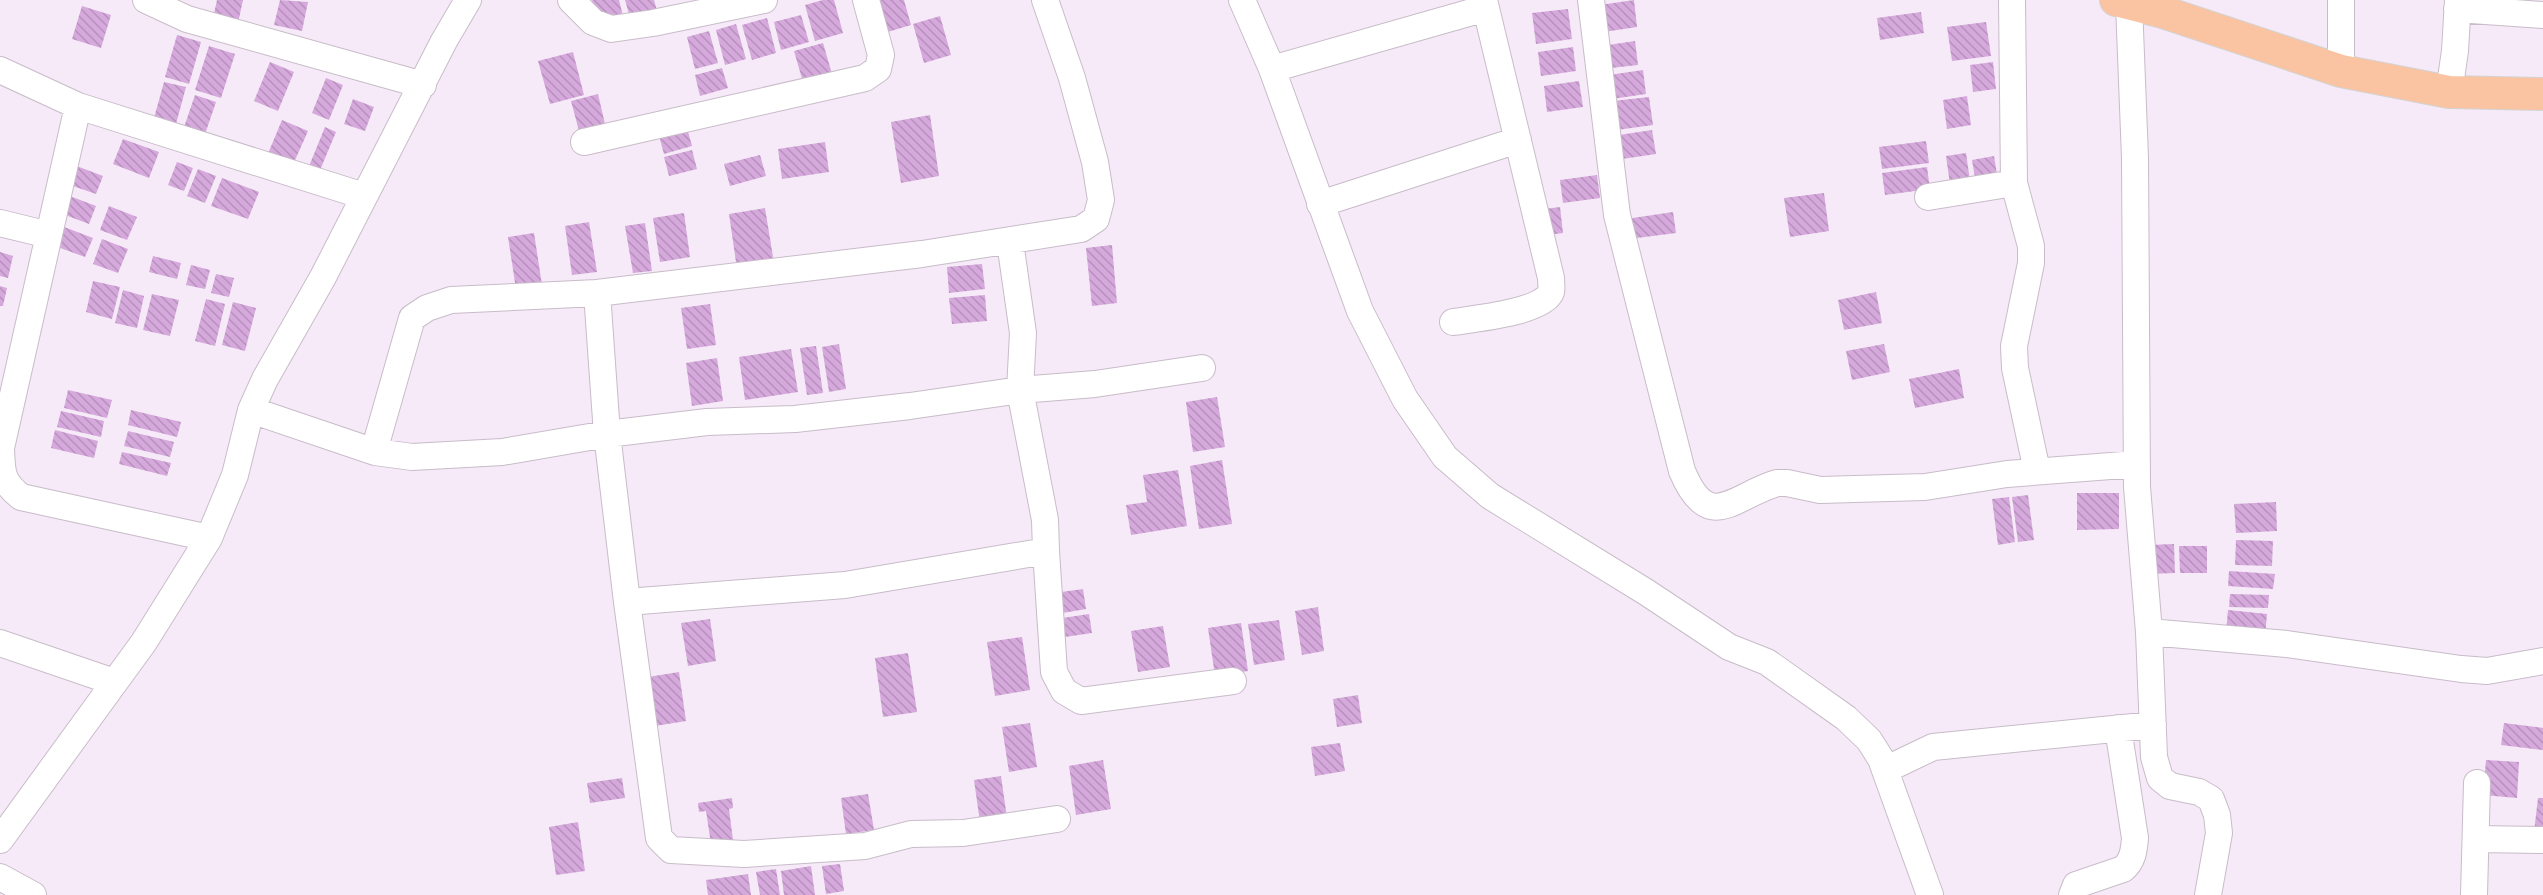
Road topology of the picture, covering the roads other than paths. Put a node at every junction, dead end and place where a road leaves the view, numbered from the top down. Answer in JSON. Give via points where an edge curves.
{"nodes":[{"id":1,"x":146,"y":0,"type":"edge"},
{"id":2,"x":468,"y":0,"type":"edge"},
{"id":3,"x":571,"y":0,"type":"edge"},
{"id":4,"x":764,"y":0,"type":"edge"},
{"id":5,"x":866,"y":0,"type":"edge"},
{"id":6,"x":1045,"y":0,"type":"edge"},
{"id":7,"x":1242,"y":0,"type":"edge"},
{"id":8,"x":1591,"y":0,"type":"edge"},
{"id":9,"x":2012,"y":0,"type":"edge"},
{"id":10,"x":2341,"y":0,"type":"edge"},
{"id":11,"x":2123,"y":2,"type":"edge"},
{"id":12,"x":1485,"y":4,"type":"edge"},
{"id":13,"x":2457,"y":5,"type":"edge"},
{"id":14,"x":2164,"y":6,"type":"edge"},
{"id":15,"x":2543,"y":15,"type":"edge"},
{"id":16,"x":1272,"y":69,"type":"junction"},
{"id":17,"x":0,"y":70,"type":"edge"},
{"id":18,"x":2341,"y":71,"type":"junction"},
{"id":19,"x":423,"y":85,"type":"junction"},
{"id":20,"x":2449,"y":92,"type":"junction"},
{"id":21,"x":2543,"y":94,"type":"edge"},
{"id":22,"x":78,"y":106,"type":"junction"},
{"id":23,"x":1518,"y":140,"type":"junction"},
{"id":24,"x":584,"y":142,"type":"dead end"},
{"id":25,"x":2014,"y":183,"type":"junction"},
{"id":26,"x":364,"y":196,"type":"junction"},
{"id":27,"x":1928,"y":197,"type":"dead end"},
{"id":28,"x":1320,"y":204,"type":"junction"},
{"id":29,"x":0,"y":223,"type":"edge"},
{"id":30,"x":49,"y":235,"type":"junction"},
{"id":31,"x":1010,"y":242,"type":"junction"},
{"id":32,"x":597,"y":293,"type":"junction"},
{"id":33,"x":1453,"y":322,"type":"dead end"},
{"id":34,"x":1202,"y":368,"type":"dead end"},
{"id":35,"x":9,"y":370,"type":"edge"},
{"id":36,"x":1020,"y":390,"type":"junction"},
{"id":37,"x":251,"y":410,"type":"junction"},
{"id":38,"x":607,"y":434,"type":"junction"},
{"id":39,"x":374,"y":451,"type":"junction"},
{"id":40,"x":2137,"y":464,"type":"junction"},
{"id":41,"x":2037,"y":471,"type":"junction"},
{"id":42,"x":209,"y":538,"type":"junction"},
{"id":43,"x":1046,"y":551,"type":"junction"},
{"id":44,"x":627,"y":602,"type":"junction"},
{"id":45,"x":2149,"y":632,"type":"junction"},
{"id":46,"x":0,"y":642,"type":"edge"},
{"id":47,"x":2543,"y":661,"type":"edge"},
{"id":48,"x":1233,"y":681,"type":"dead end"},
{"id":49,"x":114,"y":682,"type":"junction"},
{"id":50,"x":2152,"y":725,"type":"junction"},
{"id":51,"x":2118,"y":728,"type":"junction"},
{"id":52,"x":1885,"y":770,"type":"junction"},
{"id":53,"x":2477,"y":783,"type":"dead end"},
{"id":54,"x":1057,"y":819,"type":"dead end"},
{"id":55,"x":2476,"y":839,"type":"junction"},
{"id":56,"x":0,"y":840,"type":"edge"},
{"id":57,"x":2543,"y":840,"type":"edge"},
{"id":58,"x":0,"y":877,"type":"edge"},
{"id":59,"x":33,"y":895,"type":"edge"},
{"id":60,"x":1930,"y":895,"type":"edge"},
{"id":61,"x":2073,"y":895,"type":"edge"},
{"id":62,"x":2208,"y":895,"type":"edge"},
{"id":63,"x":2474,"y":895,"type":"edge"}],
"edges":[{"from":1,"to":19,"type":"street","via":[[187,19]]},
{"from":2,"to":19,"type":"street"},
{"from":3,"to":4,"type":"street","via":[[593,22],[610,28]]},
{"from":5,"to":24,"type":"street","via":[[880,55],[878,69],[865,78]]},
{"from":6,"to":31,"type":"street","via":[[1072,78],[1101,200],[1096,219],[1082,229]]},
{"from":7,"to":16,"type":"street"},
{"from":8,"to":41,"type":"street","via":[[1617,215],[1682,471],[1698,500],[1720,508],[1777,483],[1820,490],[1925,487]]},
{"from":9,"to":25,"type":"street"},
{"from":10,"to":18,"type":"street"},
{"from":11,"to":14,"type":"main road"},
{"from":11,"to":40,"type":"street","via":[[2135,158]]},
{"from":12,"to":16,"type":"street"},
{"from":12,"to":23,"type":"street"},
{"from":13,"to":15,"type":"street"},
{"from":13,"to":20,"type":"street"},
{"from":14,"to":18,"type":"main road"},
{"from":16,"to":28,"type":"street"},
{"from":17,"to":22,"type":"street"},
{"from":18,"to":20,"type":"main road"},
{"from":19,"to":26,"type":"street"},
{"from":20,"to":21,"type":"main road"},
{"from":22,"to":26,"type":"street"},
{"from":22,"to":30,"type":"street"},
{"from":23,"to":28,"type":"street"},
{"from":23,"to":33,"type":"street","via":[[1551,292],[1532,307]]},
{"from":25,"to":27,"type":"street"},
{"from":25,"to":41,"type":"street","via":[[2031,246],[2014,346],[2015,368]]},
{"from":26,"to":37,"type":"street"},
{"from":28,"to":52,"type":"street","via":[[1360,311],[1405,399],[1445,457],[1490,496],[1646,591],[1728,647],[1767,662],[1846,718],[1869,740]]},
{"from":29,"to":30,"type":"street"},
{"from":30,"to":35,"type":"street"},
{"from":31,"to":32,"type":"street"},
{"from":31,"to":36,"type":"street","via":[[1023,333]]},
{"from":32,"to":38,"type":"street"},
{"from":32,"to":39,"type":"street","via":[[451,300],[412,318]]},
{"from":34,"to":36,"type":"street","via":[[1095,384]]},
{"from":35,"to":42,"type":"street","via":[[2,473],[8,486],[21,497]]},
{"from":36,"to":38,"type":"street","via":[[806,418],[707,422]]},
{"from":36,"to":43,"type":"street","via":[[1045,520]]},
{"from":37,"to":39,"type":"street"},
{"from":37,"to":42,"type":"street","via":[[235,475]]},
{"from":38,"to":39,"type":"street","via":[[502,452],[412,457]]},
{"from":38,"to":44,"type":"street"},
{"from":40,"to":41,"type":"street"},
{"from":40,"to":45,"type":"street"},
{"from":42,"to":49,"type":"street","via":[[144,642]]},
{"from":43,"to":44,"type":"street","via":[[845,585]]},
{"from":43,"to":48,"type":"street","via":[[1054,672],[1064,691],[1081,700]]},
{"from":44,"to":54,"type":"street","via":[[659,838],[671,850],[744,854],[865,846],[911,834],[963,833]]},
{"from":45,"to":47,"type":"street","via":[[2288,644],[2462,669],[2487,670]]},
{"from":45,"to":50,"type":"street"},
{"from":46,"to":49,"type":"street"},
{"from":49,"to":56,"type":"street"},
{"from":50,"to":51,"type":"street"},
{"from":50,"to":62,"type":"street","via":[[2160,778],[2170,786],[2199,792],[2211,800],[2217,815],[2218,833]]},
{"from":51,"to":52,"type":"street","via":[[1933,747]]},
{"from":51,"to":61,"type":"street","via":[[2134,852],[2123,869],[2076,885]]},
{"from":52,"to":60,"type":"street"},
{"from":53,"to":55,"type":"street"},
{"from":55,"to":57,"type":"street"},
{"from":55,"to":63,"type":"street"},
{"from":58,"to":59,"type":"street"}]}
